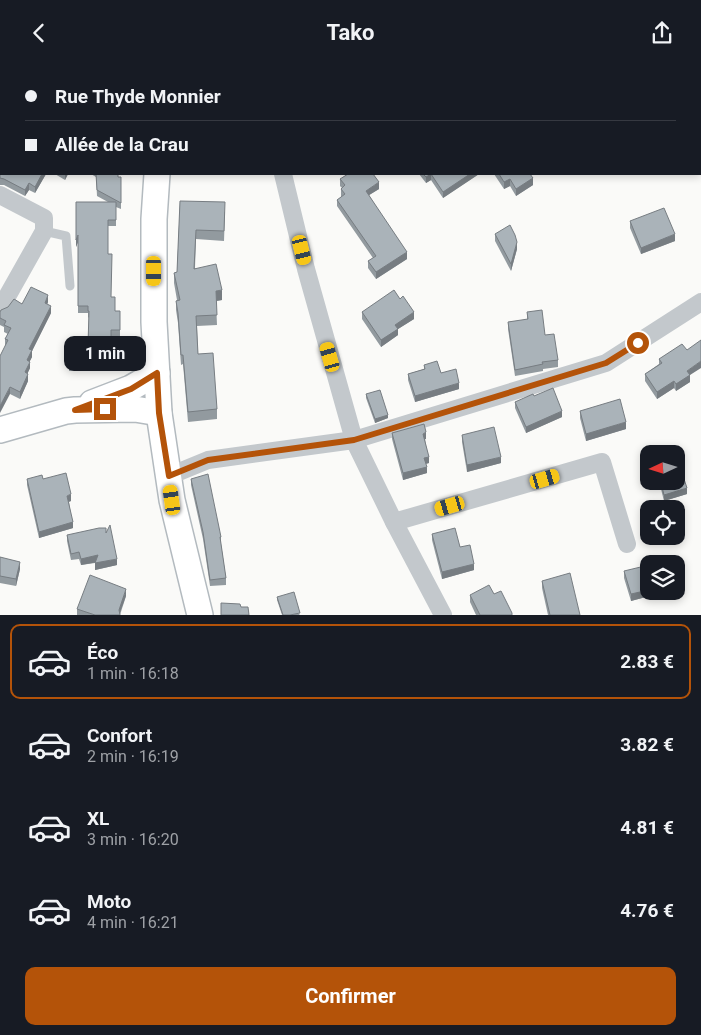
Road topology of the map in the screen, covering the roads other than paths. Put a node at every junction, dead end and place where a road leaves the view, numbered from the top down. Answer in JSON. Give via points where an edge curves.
{"nodes":[{"id":1,"x":157,"y":175,"type":"edge"},
{"id":2,"x":283,"y":175,"type":"edge"},
{"id":3,"x":0,"y":195,"type":"edge"},
{"id":4,"x":44,"y":231,"type":"junction"},
{"id":5,"x":70,"y":286,"type":"dead end"},
{"id":6,"x":701,"y":303,"type":"edge"},
{"id":7,"x":0,"y":307,"type":"edge"},
{"id":8,"x":157,"y":373,"type":"junction"},
{"id":9,"x":75,"y":410,"type":"junction"},
{"id":10,"x":159,"y":413,"type":"junction"},
{"id":11,"x":0,"y":430,"type":"edge"},
{"id":12,"x":354,"y":440,"type":"junction"},
{"id":13,"x":169,"y":476,"type":"junction"},
{"id":14,"x":394,"y":522,"type":"junction"},
{"id":15,"x":627,"y":544,"type":"dead end"},
{"id":16,"x":200,"y":615,"type":"edge"},
{"id":17,"x":443,"y":615,"type":"edge"}],
"edges":[{"from":1,"to":8,"type":"main road","via":[[154,322]]},
{"from":2,"to":12,"type":"street"},
{"from":3,"to":4,"type":"street","via":[[44,218]]},
{"from":4,"to":5,"type":"lane","via":[[66,236]]},
{"from":4,"to":7,"type":"street"},
{"from":6,"to":12,"type":"street","via":[[606,363]]},
{"from":8,"to":9,"type":"main road","via":[[131,389]]},
{"from":8,"to":10,"type":"main road"},
{"from":9,"to":10,"type":"main road","via":[[135,409]]},
{"from":9,"to":11,"type":"main road"},
{"from":10,"to":13,"type":"main road"},
{"from":12,"to":13,"type":"street","via":[[208,460]]},
{"from":12,"to":14,"type":"street"},
{"from":13,"to":16,"type":"main road"},
{"from":14,"to":15,"type":"street","via":[[602,462]]},
{"from":14,"to":17,"type":"street"}]}
